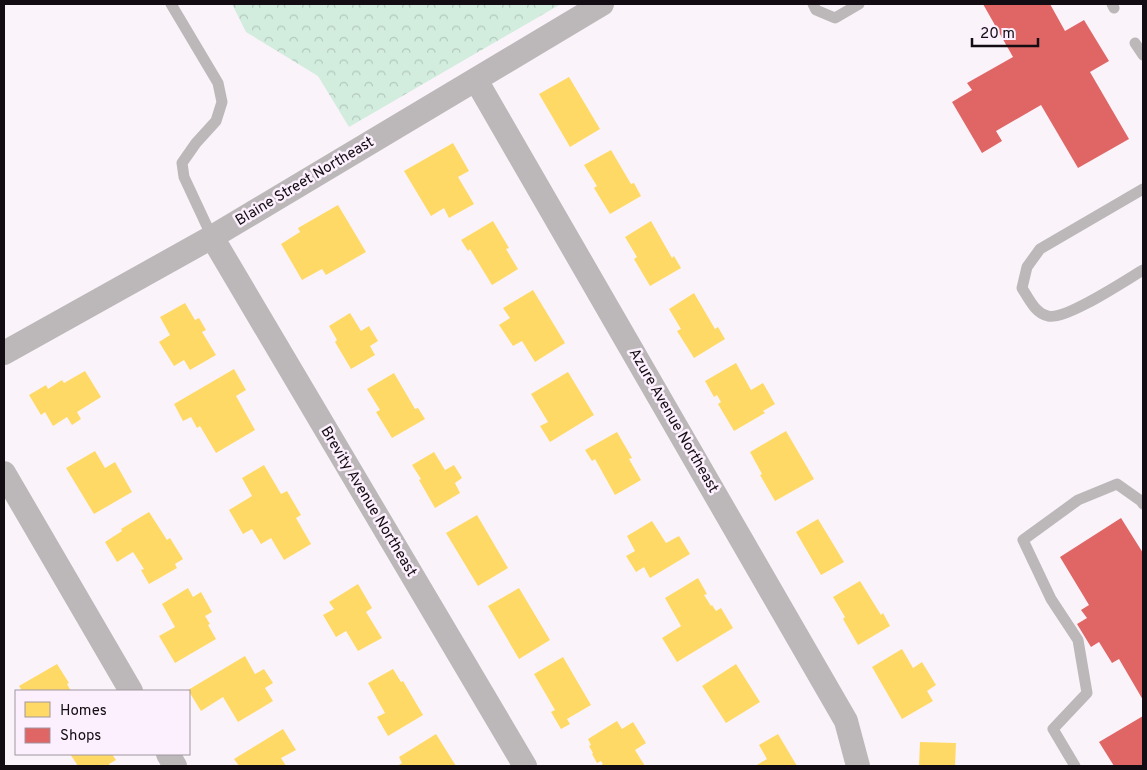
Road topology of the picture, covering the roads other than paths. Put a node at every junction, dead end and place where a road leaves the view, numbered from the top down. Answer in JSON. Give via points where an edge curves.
{"nodes":[{"id":1,"x":171,"y":4,"type":"edge"},
{"id":2,"x":602,"y":4,"type":"edge"},
{"id":3,"x":813,"y":4,"type":"edge"},
{"id":4,"x":859,"y":4,"type":"edge"},
{"id":5,"x":1135,"y":43,"type":"dead end"},
{"id":6,"x":1143,"y":55,"type":"edge"},
{"id":7,"x":476,"y":80,"type":"junction"},
{"id":8,"x":1143,"y":190,"type":"edge"},
{"id":9,"x":212,"y":237,"type":"junction"},
{"id":10,"x":1143,"y":270,"type":"edge"},
{"id":11,"x":4,"y":352,"type":"edge"},
{"id":12,"x":4,"y":473,"type":"edge"},
{"id":13,"x":1143,"y":504,"type":"edge"},
{"id":14,"x":130,"y":690,"type":"edge"},
{"id":15,"x":169,"y":755,"type":"edge"},
{"id":16,"x":175,"y":766,"type":"edge"},
{"id":17,"x":525,"y":766,"type":"edge"},
{"id":18,"x":858,"y":766,"type":"edge"},
{"id":19,"x":1075,"y":766,"type":"edge"}],
"edges":[{"from":1,"to":9,"type":"lane","via":[[218,83],[222,102],[216,121],[182,163],[184,177]]},
{"from":2,"to":7,"type":"street","name":"Blaine Street Northeast"},
{"from":3,"to":4,"type":"lane","via":[[816,10],[835,18]]},
{"from":5,"to":6,"type":"lane"},
{"from":7,"to":9,"type":"street","name":"Blaine Street Northeast"},
{"from":7,"to":18,"type":"street","name":"Azure Avenue Northeast","via":[[846,721]]},
{"from":8,"to":10,"type":"lane","via":[[1040,249],[1027,267],[1022,288],[1038,312],[1050,317],[1069,313]]},
{"from":9,"to":11,"type":"street","name":"Blaine Street Northeast"},
{"from":9,"to":17,"type":"street","name":"Brevity Avenue Northeast"},
{"from":12,"to":14,"type":"street"},
{"from":13,"to":19,"type":"lane","via":[[1117,484],[1078,500],[1023,540],[1051,599],[1078,640],[1087,693],[1053,729]]},
{"from":15,"to":16,"type":"street"}]}
